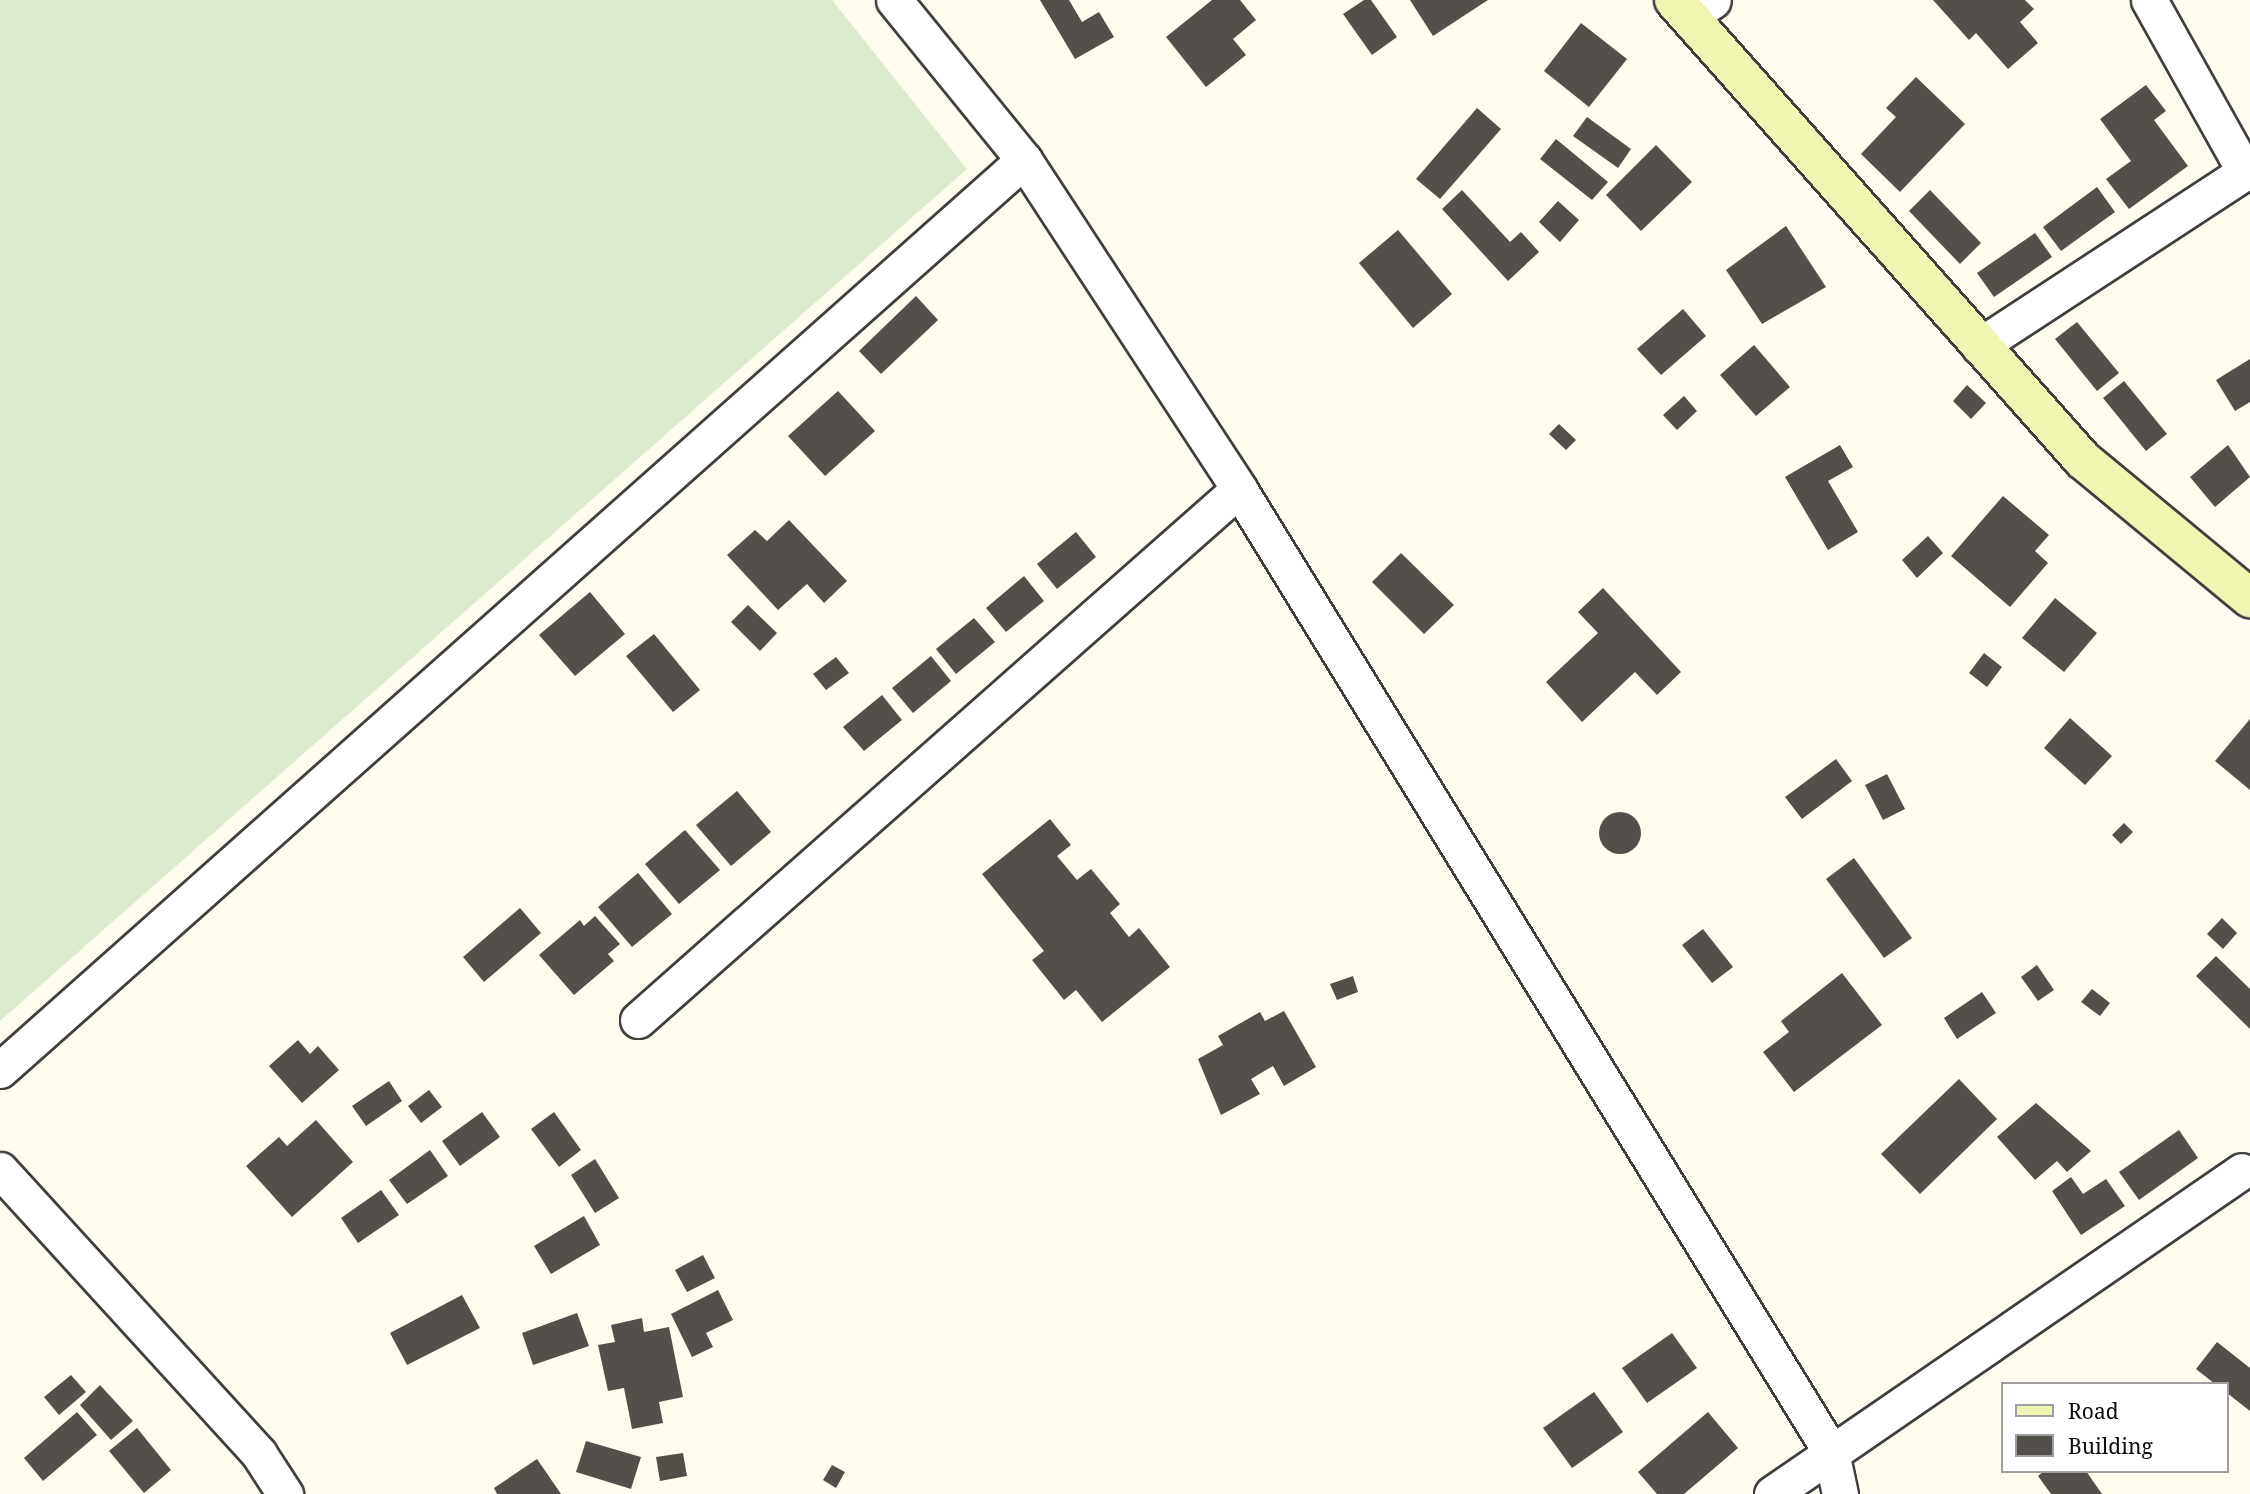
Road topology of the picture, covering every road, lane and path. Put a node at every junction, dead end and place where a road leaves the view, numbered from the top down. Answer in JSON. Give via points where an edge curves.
{"nodes":[{"id":1,"x":894,"y":0,"type":"edge"},
{"id":2,"x":2148,"y":0,"type":"edge"},
{"id":3,"x":1692,"y":6,"type":"edge"},
{"id":4,"x":1024,"y":160,"type":"junction"},
{"id":5,"x":2248,"y":170,"type":"edge"},
{"id":6,"x":1979,"y":346,"type":"junction"},
{"id":7,"x":1239,"y":489,"type":"junction"},
{"id":8,"x":2250,"y":598,"type":"edge"},
{"id":9,"x":638,"y":1020,"type":"dead end"},
{"id":10,"x":0,"y":1070,"type":"edge"},
{"id":11,"x":0,"y":1170,"type":"edge"},
{"id":12,"x":2242,"y":1171,"type":"dead end"},
{"id":13,"x":1831,"y":1452,"type":"junction"},
{"id":14,"x":285,"y":1494,"type":"edge"},
{"id":15,"x":1772,"y":1494,"type":"edge"},
{"id":16,"x":1840,"y":1494,"type":"edge"}],
"edges":[{"from":1,"to":4,"type":"street"},
{"from":2,"to":5,"type":"street"},
{"from":3,"to":6,"type":"street"},
{"from":4,"to":7,"type":"street"},
{"from":4,"to":10,"type":"street"},
{"from":5,"to":6,"type":"street"},
{"from":6,"to":8,"type":"street","via":[[2082,460]]},
{"from":7,"to":9,"type":"street"},
{"from":7,"to":13,"type":"street"},
{"from":11,"to":14,"type":"street","via":[[259,1454]]},
{"from":12,"to":13,"type":"street"},
{"from":13,"to":15,"type":"street"},
{"from":13,"to":16,"type":"street"}]}
